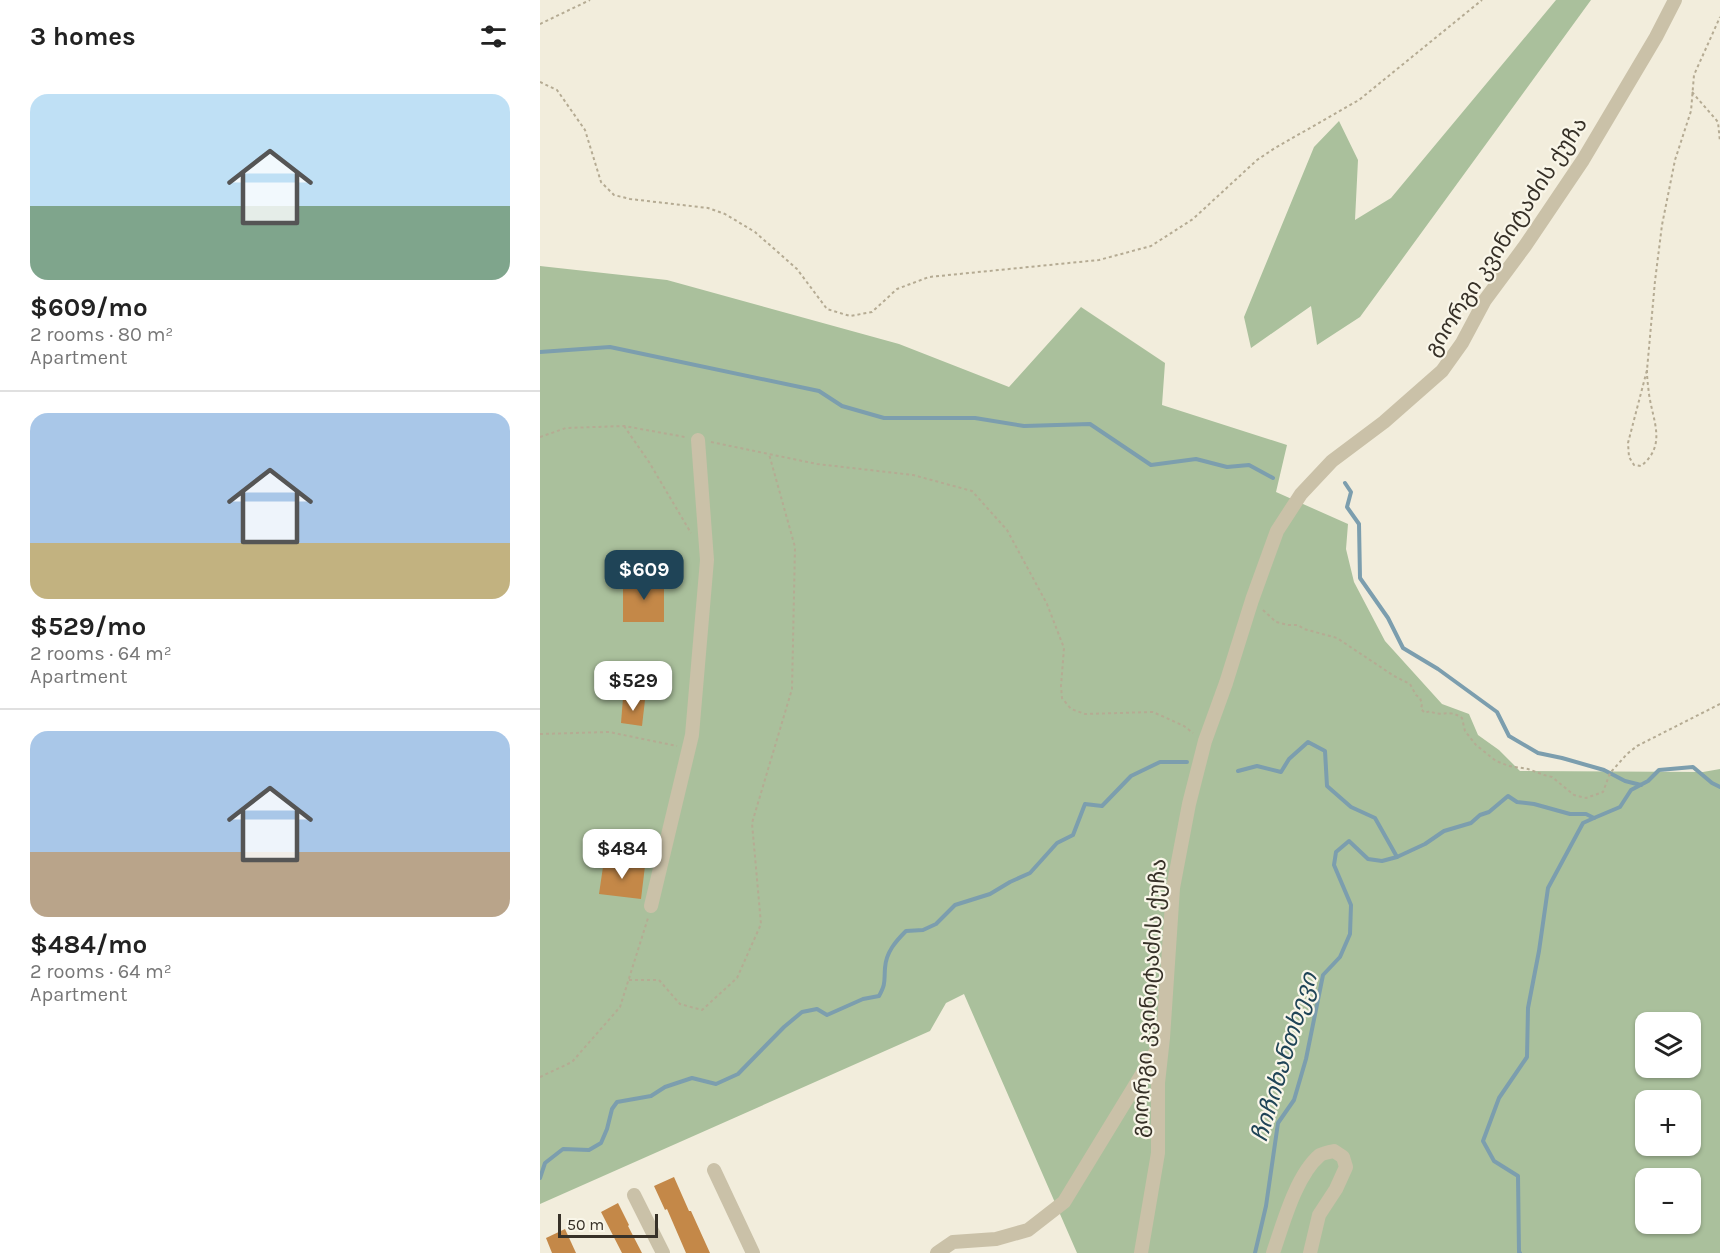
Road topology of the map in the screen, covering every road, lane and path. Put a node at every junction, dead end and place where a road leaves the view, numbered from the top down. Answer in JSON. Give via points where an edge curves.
{"nodes":[{"id":1,"x":590,"y":0,"type":"edge"},
{"id":2,"x":1482,"y":0,"type":"edge"},
{"id":3,"x":1675,"y":0,"type":"edge"},
{"id":4,"x":1720,"y":17,"type":"edge"},
{"id":5,"x":540,"y":24,"type":"edge"},
{"id":6,"x":540,"y":82,"type":"edge"},
{"id":7,"x":1692,"y":92,"type":"junction"},
{"id":8,"x":1719,"y":121,"type":"edge"},
{"id":9,"x":1720,"y":142,"type":"edge"},
{"id":10,"x":1647,"y":370,"type":"junction"},
{"id":11,"x":624,"y":426,"type":"junction"},
{"id":12,"x":540,"y":437,"type":"edge"},
{"id":13,"x":698,"y":440,"type":"junction"},
{"id":14,"x":769,"y":454,"type":"junction"},
{"id":15,"x":696,"y":540,"type":"dead end"},
{"id":16,"x":1252,"y":600,"type":"junction"},
{"id":17,"x":1720,"y":704,"type":"edge"},
{"id":18,"x":540,"y":734,"type":"edge"},
{"id":19,"x":1205,"y":741,"type":"junction"},
{"id":20,"x":688,"y":748,"type":"junction"},
{"id":21,"x":651,"y":906,"type":"joint"},
{"id":22,"x":629,"y":980,"type":"junction"},
{"id":23,"x":1163,"y":1038,"type":"junction"},
{"id":24,"x":540,"y":1077,"type":"edge"},
{"id":25,"x":714,"y":1170,"type":"dead end"},
{"id":26,"x":634,"y":1195,"type":"dead end"},
{"id":27,"x":663,"y":1253,"type":"edge"},
{"id":28,"x":753,"y":1253,"type":"edge"},
{"id":29,"x":937,"y":1253,"type":"edge"},
{"id":30,"x":1142,"y":1253,"type":"edge"},
{"id":31,"x":1273,"y":1253,"type":"edge"},
{"id":32,"x":1310,"y":1253,"type":"edge"}],
"edges":[{"from":1,"to":5,"type":"path"},
{"from":2,"to":6,"type":"path","via":[[1359,100],[1257,160],[1193,219],[1151,246],[1099,260],[929,277],[897,289],[872,312],[850,316],[827,309],[797,269],[755,232],[725,214],[708,208],[614,195],[600,182],[585,130],[557,90]]},
{"from":3,"to":16,"type":"street","name":"გიორგი კვინიტაძის ქუჩა","via":[[1583,160],[1485,300],[1462,343],[1442,371],[1332,461],[1301,494],[1277,531]]},
{"from":4,"to":7,"type":"path","via":[[1694,75]]},
{"from":7,"to":8,"type":"path"},
{"from":7,"to":10,"type":"path","via":[[1691,111],[1674,160],[1662,225]]},
{"from":8,"to":9,"type":"path"},
{"from":10,"to":10,"type":"path","via":[[1657,441],[1641,466],[1634,465],[1629,457],[1628,442]]},
{"from":11,"to":12,"type":"path","via":[[566,428]]},
{"from":11,"to":13,"type":"path"},
{"from":11,"to":15,"type":"path"},
{"from":13,"to":14,"type":"path"},
{"from":13,"to":20,"type":"street","via":[[707,560]]},
{"from":14,"to":19,"type":"path","via":[[912,475],[972,491],[1007,530],[1047,604],[1064,648],[1062,698],[1071,709],[1085,714],[1153,712]]},
{"from":14,"to":22,"type":"path","via":[[795,559],[792,689],[752,823],[761,924],[737,978],[702,1010],[680,1004],[659,980]]},
{"from":16,"to":17,"type":"path","via":[[1276,622],[1337,638],[1410,684],[1425,713],[1455,713],[1462,718],[1465,731],[1476,745],[1497,760],[1552,777],[1574,795],[1586,798],[1603,792],[1610,773],[1637,746]]},
{"from":16,"to":19,"type":"street","name":"გიორგი კვინიტაძის ქუჩა"},
{"from":18,"to":20,"type":"path","via":[[609,732]]},
{"from":19,"to":23,"type":"street","name":"გიორგი კვინიტაძის ქუჩა","via":[[1173,888]]},
{"from":20,"to":21,"type":"street"},
{"from":21,"to":22,"type":"path"},
{"from":22,"to":24,"type":"path","via":[[620,1007],[572,1062]]},
{"from":23,"to":29,"type":"street","via":[[1064,1202],[1028,1230],[996,1239],[953,1242]]},
{"from":23,"to":30,"type":"street","name":"გიორგი კვინიტაძის ქუჩა","via":[[1158,1083],[1158,1153]]},
{"from":25,"to":28,"type":"street"},
{"from":26,"to":27,"type":"street"},
{"from":31,"to":32,"type":"street","via":[[1305,1173],[1322,1154],[1334,1151],[1343,1157],[1346,1167],[1319,1215]]}]}
